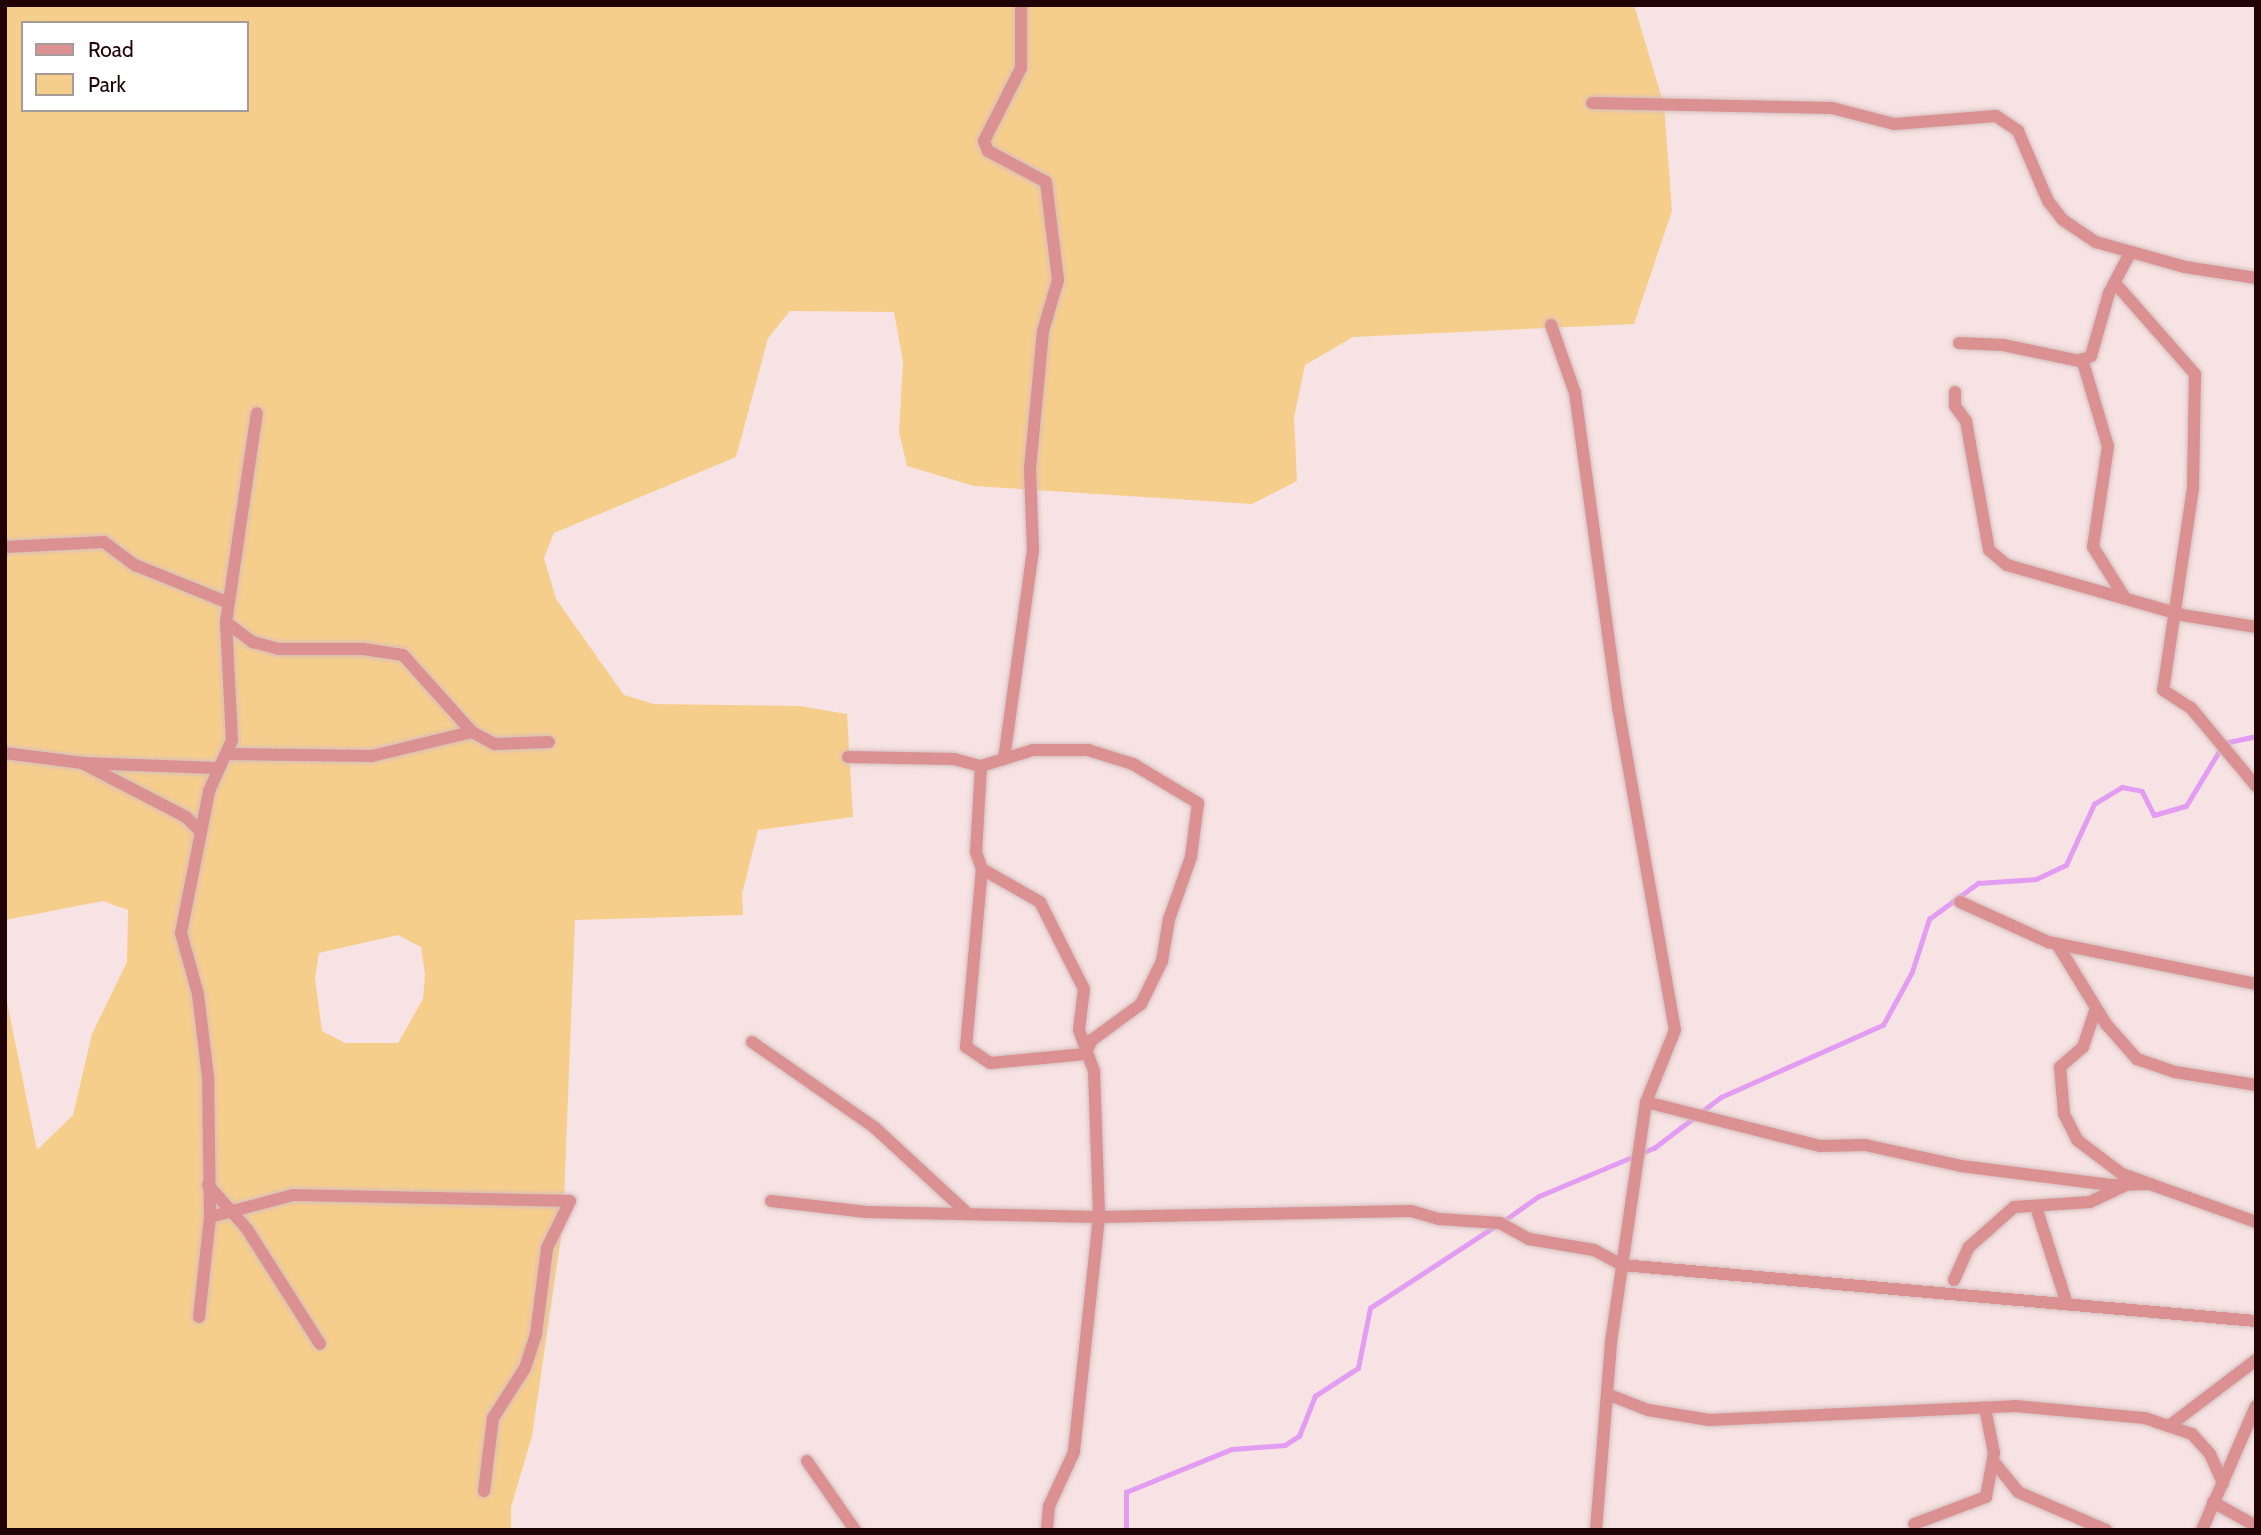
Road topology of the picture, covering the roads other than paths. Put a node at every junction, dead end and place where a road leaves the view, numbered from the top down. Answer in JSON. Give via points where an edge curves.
{"nodes":[{"id":1,"x":1021,"y":5,"type":"edge"},
{"id":2,"x":1592,"y":103,"type":"dead end"},
{"id":3,"x":2130,"y":253,"type":"junction"},
{"id":4,"x":2256,"y":278,"type":"edge"},
{"id":5,"x":2115,"y":283,"type":"junction"},
{"id":6,"x":1551,"y":325,"type":"dead end"},
{"id":7,"x":1959,"y":344,"type":"dead end"},
{"id":8,"x":2082,"y":359,"type":"junction"},
{"id":9,"x":1955,"y":392,"type":"dead end"},
{"id":10,"x":257,"y":413,"type":"dead end"},
{"id":11,"x":5,"y":547,"type":"edge"},
{"id":12,"x":2125,"y":598,"type":"junction"},
{"id":13,"x":229,"y":603,"type":"junction"},
{"id":14,"x":2179,"y":614,"type":"junction"},
{"id":15,"x":226,"y":622,"type":"junction"},
{"id":16,"x":2256,"y":627,"type":"edge"},
{"id":17,"x":472,"y":732,"type":"junction"},
{"id":18,"x":550,"y":742,"type":"dead end"},
{"id":19,"x":5,"y":753,"type":"edge"},
{"id":20,"x":228,"y":754,"type":"junction"},
{"id":21,"x":848,"y":757,"type":"dead end"},
{"id":22,"x":1004,"y":759,"type":"junction"},
{"id":23,"x":82,"y":764,"type":"junction"},
{"id":24,"x":981,"y":766,"type":"junction"},
{"id":25,"x":216,"y":768,"type":"junction"},
{"id":26,"x":2256,"y":786,"type":"edge"},
{"id":27,"x":201,"y":832,"type":"junction"},
{"id":28,"x":982,"y":869,"type":"junction"},
{"id":29,"x":1960,"y":902,"type":"dead end"},
{"id":30,"x":2057,"y":944,"type":"junction"},
{"id":31,"x":2256,"y":984,"type":"edge"},
{"id":32,"x":2096,"y":1008,"type":"junction"},
{"id":33,"x":752,"y":1041,"type":"dead end"},
{"id":34,"x":1085,"y":1054,"type":"junction"},
{"id":35,"x":2256,"y":1085,"type":"edge"},
{"id":36,"x":1646,"y":1102,"type":"junction"},
{"id":37,"x":2128,"y":1184,"type":"junction"},
{"id":38,"x":2151,"y":1184,"type":"junction"},
{"id":39,"x":208,"y":1185,"type":"junction"},
{"id":40,"x":771,"y":1201,"type":"dead end"},
{"id":41,"x":2036,"y":1207,"type":"junction"},
{"id":42,"x":233,"y":1210,"type":"junction"},
{"id":43,"x":965,"y":1211,"type":"junction"},
{"id":44,"x":211,"y":1217,"type":"junction"},
{"id":45,"x":1099,"y":1217,"type":"junction"},
{"id":46,"x":2256,"y":1222,"type":"edge"},
{"id":47,"x":1622,"y":1265,"type":"junction"},
{"id":48,"x":1954,"y":1280,"type":"dead end"},
{"id":49,"x":2067,"y":1304,"type":"junction"},
{"id":50,"x":199,"y":1317,"type":"dead end"},
{"id":51,"x":2256,"y":1321,"type":"edge"},
{"id":52,"x":320,"y":1344,"type":"dead end"},
{"id":53,"x":2256,"y":1360,"type":"edge"},
{"id":54,"x":1608,"y":1394,"type":"junction"},
{"id":55,"x":2256,"y":1406,"type":"edge"},
{"id":56,"x":1985,"y":1408,"type":"junction"},
{"id":57,"x":2169,"y":1426,"type":"junction"},
{"id":58,"x":807,"y":1461,"type":"dead end"},
{"id":59,"x":1994,"y":1461,"type":"junction"},
{"id":60,"x":2223,"y":1483,"type":"junction"},
{"id":61,"x":484,"y":1491,"type":"dead end"},
{"id":62,"x":2213,"y":1502,"type":"junction"},
{"id":63,"x":1914,"y":1524,"type":"dead end"},
{"id":64,"x":2256,"y":1526,"type":"edge"},
{"id":65,"x":855,"y":1530,"type":"edge"},
{"id":66,"x":1047,"y":1530,"type":"edge"},
{"id":67,"x":1596,"y":1530,"type":"edge"},
{"id":68,"x":2106,"y":1530,"type":"edge"},
{"id":69,"x":2202,"y":1530,"type":"edge"}],
"edges":[{"from":1,"to":22,"type":"street","via":[[1021,68],[984,141],[988,150],[1046,182],[1058,280],[1043,331],[1030,469],[1033,551]]},
{"from":2,"to":3,"type":"street","via":[[1832,108],[1894,124],[1996,116],[2018,131],[2048,201],[2063,220],[2096,242]]},
{"from":3,"to":4,"type":"street"},
{"from":3,"to":5,"type":"street"},
{"from":5,"to":8,"type":"street","via":[[2091,356]]},
{"from":5,"to":14,"type":"street","via":[[2195,374],[2193,488]]},
{"from":6,"to":36,"type":"street","via":[[1575,393],[1618,707],[1675,1030]]},
{"from":7,"to":8,"type":"street"},
{"from":8,"to":12,"type":"street","via":[[2108,446],[2093,547]]},
{"from":9,"to":12,"type":"street","via":[[1955,406],[1966,421],[1989,550],[2032,576]]},
{"from":10,"to":13,"type":"street"},
{"from":11,"to":13,"type":"street","via":[[104,542],[135,565]]},
{"from":12,"to":14,"type":"street"},
{"from":13,"to":15,"type":"street"},
{"from":14,"to":16,"type":"street"},
{"from":14,"to":26,"type":"street","via":[[2163,690],[2190,708]]},
{"from":15,"to":17,"type":"street","via":[[253,642],[279,649],[363,649],[404,656]]},
{"from":15,"to":20,"type":"street","via":[[232,740]]},
{"from":17,"to":18,"type":"street","via":[[495,744]]},
{"from":17,"to":20,"type":"street","via":[[372,756]]},
{"from":19,"to":23,"type":"street"},
{"from":20,"to":25,"type":"street"},
{"from":21,"to":24,"type":"street","via":[[954,759]]},
{"from":22,"to":24,"type":"street"},
{"from":22,"to":34,"type":"street","via":[[1033,750],[1088,750],[1133,764],[1198,803],[1191,857],[1169,919],[1162,961],[1141,1004],[1092,1041]]},
{"from":23,"to":25,"type":"street"},
{"from":23,"to":27,"type":"street","via":[[186,817]]},
{"from":24,"to":28,"type":"street","via":[[976,852]]},
{"from":25,"to":27,"type":"street"},
{"from":27,"to":39,"type":"street","via":[[181,933],[198,994],[208,1077]]},
{"from":28,"to":34,"type":"street","via":[[1040,902],[1061,936],[1084,989],[1079,1030]]},
{"from":28,"to":34,"type":"street","via":[[966,1047],[990,1063]]},
{"from":29,"to":30,"type":"street"},
{"from":30,"to":31,"type":"street"},
{"from":30,"to":32,"type":"street"},
{"from":32,"to":35,"type":"street","via":[[2137,1059],[2175,1072]]},
{"from":32,"to":38,"type":"street","via":[[2083,1047],[2060,1067],[2064,1114],[2091,1153],[2122,1174]]},
{"from":33,"to":43,"type":"street","via":[[874,1127]]},
{"from":34,"to":45,"type":"street","via":[[1094,1071]]},
{"from":36,"to":37,"type":"street","via":[[1820,1146],[1865,1145],[1961,1166]]},
{"from":36,"to":47,"type":"street"},
{"from":37,"to":38,"type":"street"},
{"from":37,"to":41,"type":"street","via":[[2090,1202]]},
{"from":38,"to":46,"type":"street"},
{"from":39,"to":42,"type":"street"},
{"from":39,"to":44,"type":"street"},
{"from":40,"to":43,"type":"street","via":[[866,1212]]},
{"from":41,"to":48,"type":"street","via":[[2014,1207],[1992,1221],[1969,1247]]},
{"from":41,"to":49,"type":"street"},
{"from":42,"to":44,"type":"street"},
{"from":42,"to":52,"type":"street"},
{"from":42,"to":61,"type":"street","via":[[293,1195],[570,1201],[547,1248],[538,1323],[525,1368],[493,1418]]},
{"from":43,"to":45,"type":"street"},
{"from":44,"to":50,"type":"street"},
{"from":45,"to":47,"type":"street","via":[[1411,1211],[1439,1219],[1500,1223],[1529,1240],[1594,1250]]},
{"from":45,"to":66,"type":"street","via":[[1074,1452],[1049,1506]]},
{"from":47,"to":49,"type":"street"},
{"from":47,"to":54,"type":"street"},
{"from":49,"to":51,"type":"street"},
{"from":53,"to":57,"type":"street"},
{"from":54,"to":56,"type":"street","via":[[1648,1410],[1709,1420]]},
{"from":54,"to":67,"type":"street"},
{"from":55,"to":60,"type":"street"},
{"from":56,"to":57,"type":"street","via":[[2063,1409],[2144,1418]]},
{"from":56,"to":59,"type":"street"},
{"from":57,"to":60,"type":"street","via":[[2192,1434],[2210,1454]]},
{"from":58,"to":65,"type":"street"},
{"from":59,"to":63,"type":"street","via":[[1986,1497]]},
{"from":59,"to":68,"type":"street","via":[[2018,1492]]},
{"from":60,"to":62,"type":"street"},
{"from":62,"to":64,"type":"street"},
{"from":62,"to":69,"type":"street"}]}
